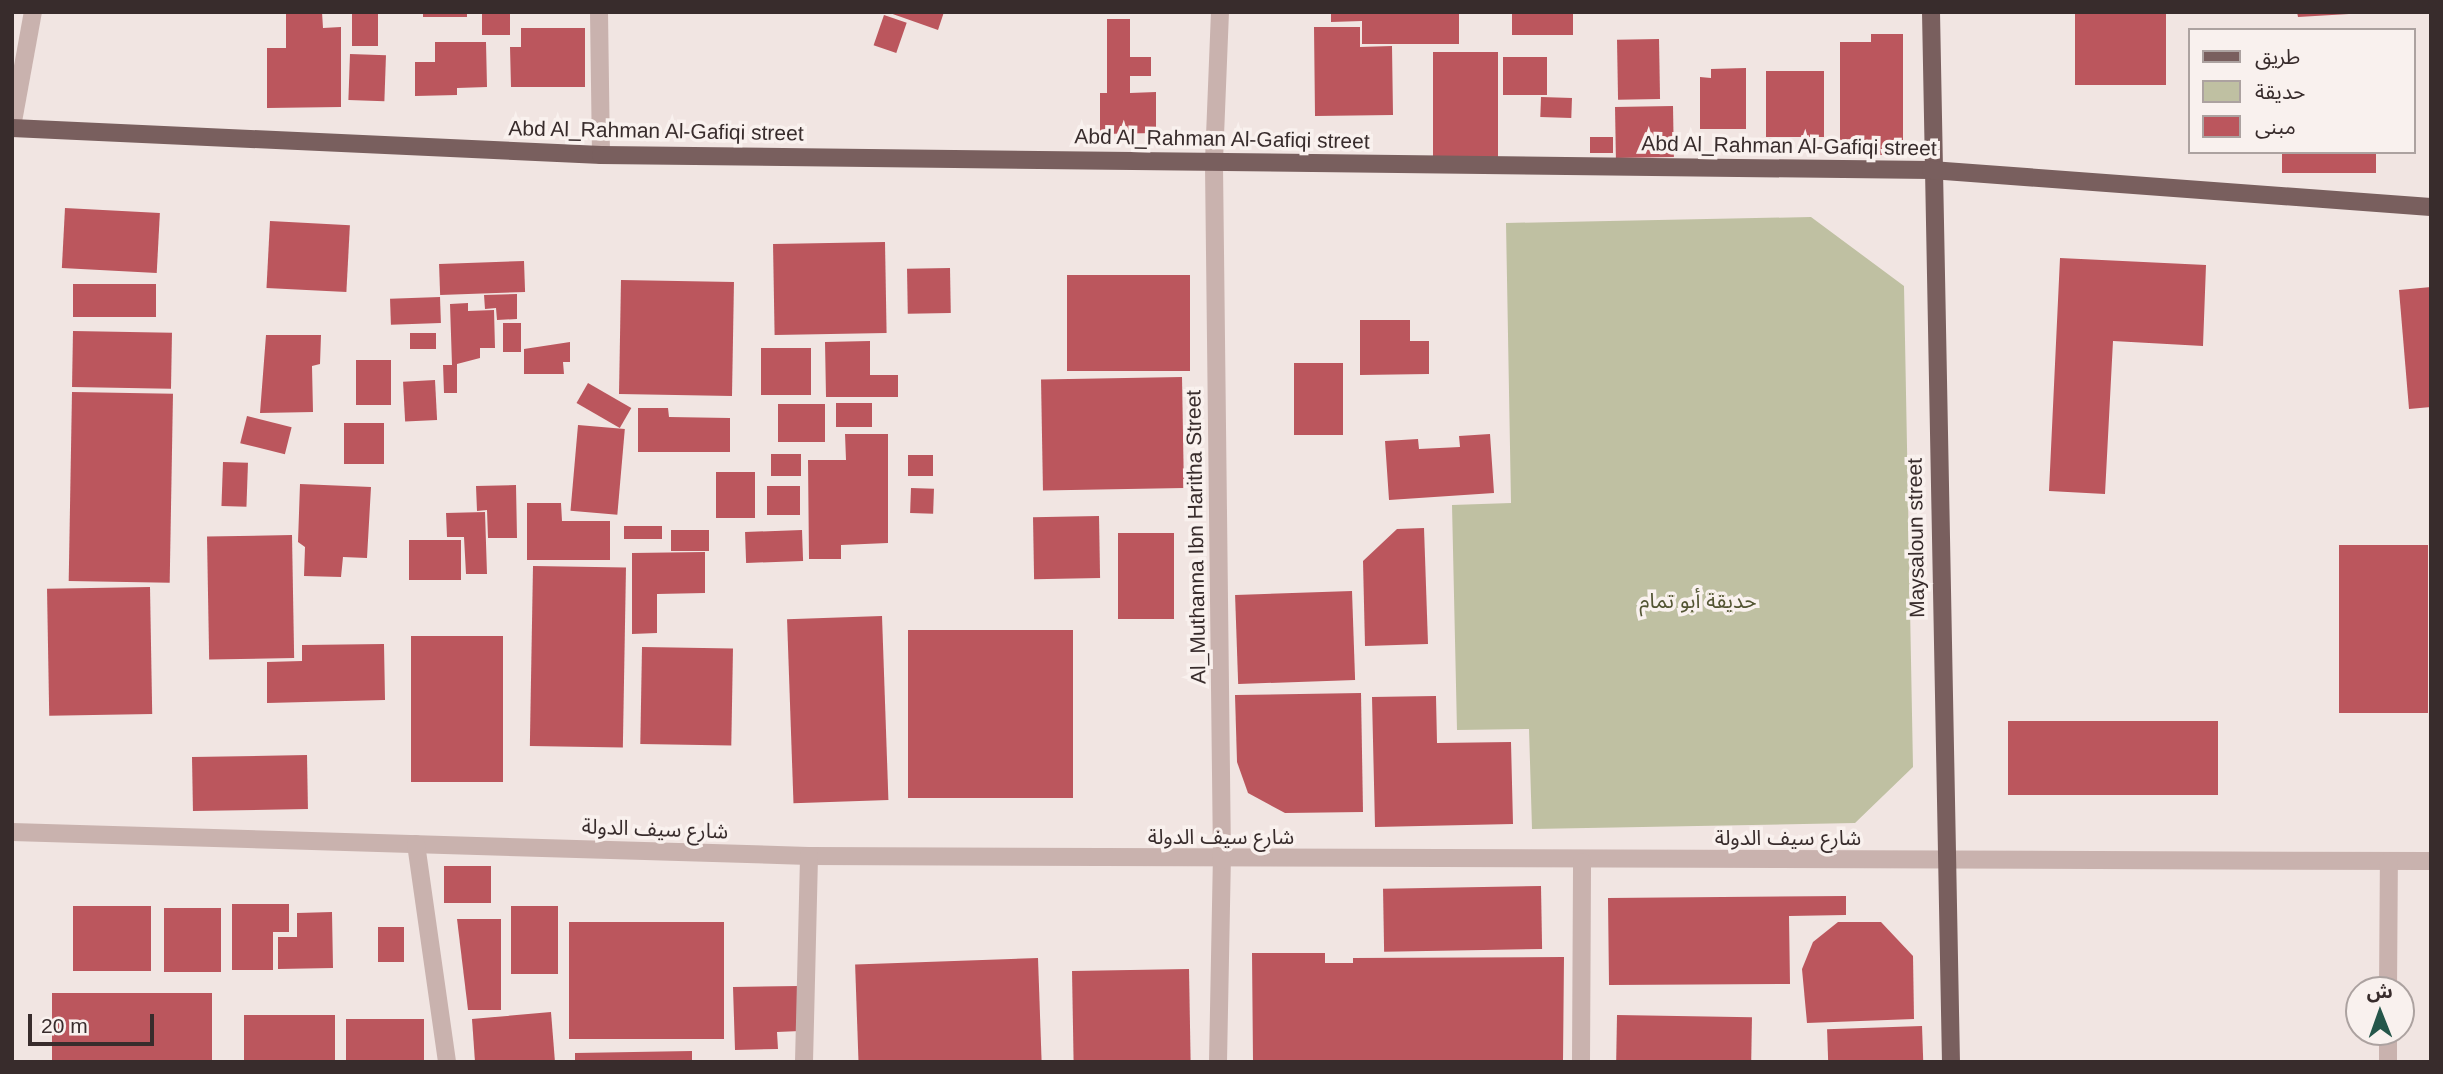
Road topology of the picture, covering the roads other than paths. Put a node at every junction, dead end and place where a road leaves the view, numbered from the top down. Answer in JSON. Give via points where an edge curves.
{"nodes":[{"id":1,"x":33,"y":12,"type":"edge"},
{"id":2,"x":599,"y":12,"type":"edge"},
{"id":3,"x":1220,"y":12,"type":"edge"},
{"id":4,"x":1931,"y":12,"type":"edge"},
{"id":5,"x":12,"y":127,"type":"edge"},
{"id":6,"x":601,"y":155,"type":"junction"},
{"id":7,"x":1214,"y":161,"type":"junction"},
{"id":8,"x":1931,"y":170,"type":"junction"},
{"id":9,"x":2431,"y":207,"type":"edge"},
{"id":10,"x":12,"y":832,"type":"edge"},
{"id":11,"x":416,"y":844,"type":"junction"},
{"id":12,"x":808,"y":856,"type":"junction"},
{"id":13,"x":1222,"y":860,"type":"junction"},
{"id":14,"x":1946,"y":860,"type":"junction"},
{"id":15,"x":2389,"y":861,"type":"junction"},
{"id":16,"x":2431,"y":861,"type":"edge"},
{"id":17,"x":1582,"y":862,"type":"junction"},
{"id":18,"x":2388,"y":976,"type":"edge"},
{"id":19,"x":447,"y":1062,"type":"edge"},
{"id":20,"x":804,"y":1062,"type":"edge"},
{"id":21,"x":1218,"y":1062,"type":"edge"},
{"id":22,"x":1581,"y":1062,"type":"edge"},
{"id":23,"x":1951,"y":1062,"type":"edge"}],
"edges":[{"from":1,"to":5,"type":"street"},
{"from":2,"to":6,"type":"street"},
{"from":3,"to":7,"type":"street","name":"Al_Muthanna Ibn Haritha Street"},
{"from":4,"to":8,"type":"main road","name":"Maysaloun street"},
{"from":5,"to":6,"type":"main road","name":"Abd Al_Rahman Al-Gafiqi street"},
{"from":6,"to":7,"type":"main road","name":"Abd Al_Rahman Al-Gafiqi street"},
{"from":7,"to":8,"type":"main road","name":"Abd Al_Rahman Al-Gafiqi street"},
{"from":7,"to":13,"type":"street","name":"Al_Muthanna Ibn Haritha Street"},
{"from":8,"to":9,"type":"main road","name":"Abd Al_Rahman Al-Gafiqi street"},
{"from":8,"to":14,"type":"main road","name":"Maysaloun street"},
{"from":10,"to":11,"type":"street","name":"شارع سيف الدولة"},
{"from":11,"to":12,"type":"street","name":"شارع سيف الدولة"},
{"from":11,"to":19,"type":"street"},
{"from":12,"to":13,"type":"street","name":"شارع سيف الدولة"},
{"from":12,"to":20,"type":"street"},
{"from":13,"to":17,"type":"street","name":"شارع سيف الدولة"},
{"from":13,"to":21,"type":"street","name":"Al_Muthanna Ibn Haritha Street"},
{"from":14,"to":15,"type":"street","name":"شارع سيف الدولة"},
{"from":14,"to":17,"type":"street","name":"شارع سيف الدولة"},
{"from":14,"to":23,"type":"main road","name":"Maysaloun street"},
{"from":15,"to":16,"type":"street","name":"شارع سيف الدولة"},
{"from":15,"to":18,"type":"street"},
{"from":17,"to":22,"type":"street"}]}
